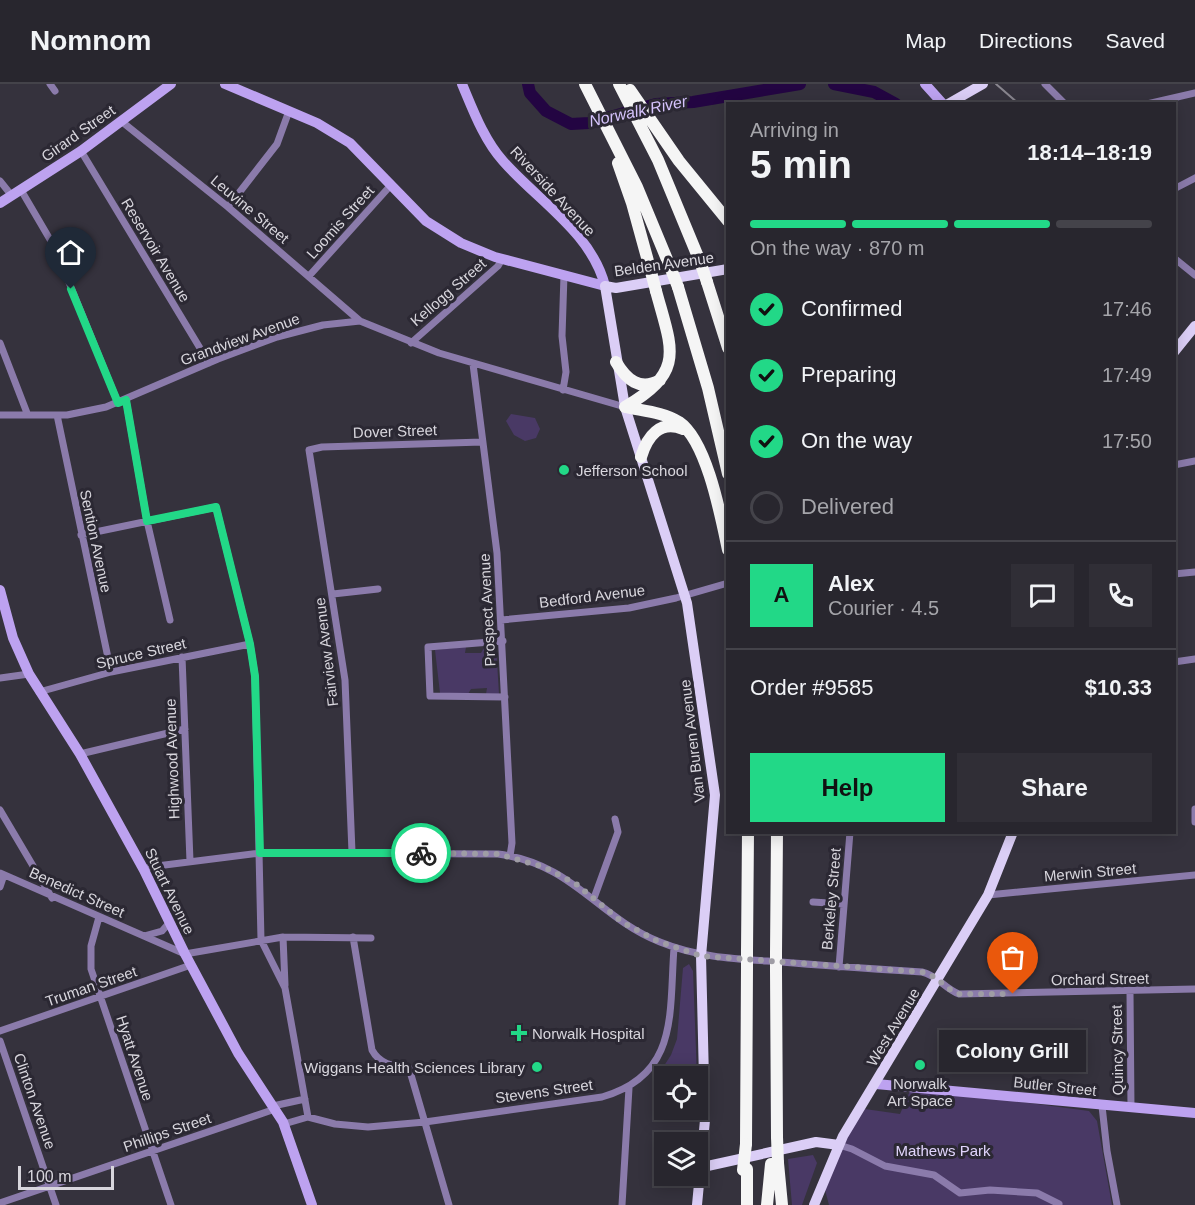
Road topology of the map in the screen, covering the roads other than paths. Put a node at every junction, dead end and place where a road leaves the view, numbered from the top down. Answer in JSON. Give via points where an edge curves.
{"nodes":[{"id":1,"x":171,"y":84,"type":"edge"},
{"id":2,"x":225,"y":84,"type":"edge"},
{"id":3,"x":462,"y":84,"type":"edge"},
{"id":4,"x":585,"y":84,"type":"edge"},
{"id":5,"x":619,"y":84,"type":"edge"},
{"id":6,"x":627,"y":84,"type":"edge"},
{"id":7,"x":925,"y":84,"type":"edge"},
{"id":8,"x":983,"y":84,"type":"edge"},
{"id":9,"x":1045,"y":84,"type":"edge"},
{"id":10,"x":1195,"y":93,"type":"edge"},
{"id":11,"x":941,"y":102,"type":"edge"},
{"id":12,"x":952,"y":102,"type":"edge"},
{"id":13,"x":1063,"y":102,"type":"edge"},
{"id":14,"x":1156,"y":102,"type":"edge"},
{"id":15,"x":289,"y":111,"type":"junction"},
{"id":16,"x":121,"y":121,"type":"junction"},
{"id":17,"x":613,"y":144,"type":"junction"},
{"id":18,"x":81,"y":151,"type":"junction"},
{"id":19,"x":1195,"y":178,"type":"edge"},
{"id":20,"x":0,"y":181,"type":"edge"},
{"id":21,"x":391,"y":185,"type":"junction"},
{"id":22,"x":1176,"y":188,"type":"edge"},
{"id":23,"x":16,"y":193,"type":"junction"},
{"id":24,"x":0,"y":203,"type":"edge"},
{"id":25,"x":228,"y":207,"type":"junction"},
{"id":26,"x":726,"y":218,"type":"edge"},
{"id":27,"x":502,"y":259,"type":"junction"},
{"id":28,"x":1176,"y":260,"type":"edge"},
{"id":29,"x":726,"y":269,"type":"edge"},
{"id":30,"x":564,"y":275,"type":"junction"},
{"id":31,"x":1195,"y":275,"type":"edge"},
{"id":32,"x":309,"y":276,"type":"junction"},
{"id":33,"x":604,"y":286,"type":"junction"},
{"id":34,"x":360,"y":321,"type":"junction"},
{"id":35,"x":1195,"y":326,"type":"edge"},
{"id":36,"x":726,"y":342,"type":"edge"},
{"id":37,"x":411,"y":343,"type":"junction"},
{"id":38,"x":0,"y":344,"type":"edge"},
{"id":39,"x":1176,"y":350,"type":"edge"},
{"id":40,"x":616,"y":362,"type":"junction"},
{"id":41,"x":208,"y":363,"type":"junction"},
{"id":42,"x":473,"y":364,"type":"junction"},
{"id":43,"x":663,"y":377,"type":"junction"},
{"id":44,"x":563,"y":390,"type":"junction"},
{"id":45,"x":126,"y":400,"type":"junction"},
{"id":46,"x":118,"y":403,"type":"junction"},
{"id":47,"x":625,"y":407,"type":"junction"},
{"id":48,"x":27,"y":413,"type":"junction"},
{"id":49,"x":0,"y":415,"type":"edge"},
{"id":50,"x":57,"y":415,"type":"junction"},
{"id":51,"x":690,"y":432,"type":"junction"},
{"id":52,"x":482,"y":442,"type":"junction"},
{"id":53,"x":309,"y":450,"type":"joint"},
{"id":54,"x":641,"y":457,"type":"junction"},
{"id":55,"x":1195,"y":461,"type":"edge"},
{"id":56,"x":726,"y":465,"type":"edge"},
{"id":57,"x":1176,"y":465,"type":"edge"},
{"id":58,"x":147,"y":521,"type":"junction"},
{"id":59,"x":81,"y":535,"type":"junction"},
{"id":60,"x":726,"y":542,"type":"edge"},
{"id":61,"x":1195,"y":572,"type":"edge"},
{"id":62,"x":1176,"y":574,"type":"edge"},
{"id":63,"x":726,"y":584,"type":"edge"},
{"id":64,"x":378,"y":589,"type":"dead end"},
{"id":65,"x":0,"y":590,"type":"edge"},
{"id":66,"x":333,"y":594,"type":"junction"},
{"id":67,"x":686,"y":595,"type":"junction"},
{"id":68,"x":171,"y":620,"type":"dead end"},
{"id":69,"x":501,"y":620,"type":"junction"},
{"id":70,"x":503,"y":641,"type":"junction"},
{"id":71,"x":250,"y":644,"type":"junction"},
{"id":72,"x":182,"y":657,"type":"junction"},
{"id":73,"x":1195,"y":659,"type":"edge"},
{"id":74,"x":1176,"y":662,"type":"edge"},
{"id":75,"x":111,"y":672,"type":"junction"},
{"id":76,"x":29,"y":674,"type":"junction"},
{"id":77,"x":0,"y":678,"type":"edge"},
{"id":78,"x":39,"y":692,"type":"junction"},
{"id":79,"x":505,"y":696,"type":"junction"},
{"id":80,"x":185,"y":729,"type":"junction"},
{"id":81,"x":80,"y":754,"type":"junction"},
{"id":82,"x":1195,"y":809,"type":"edge"},
{"id":83,"x":0,"y":810,"type":"edge"},
{"id":84,"x":615,"y":819,"type":"dead end"},
{"id":85,"x":1195,"y":822,"type":"edge"},
{"id":86,"x":748,"y":834,"type":"edge"},
{"id":87,"x":777,"y":834,"type":"edge"},
{"id":88,"x":850,"y":834,"type":"edge"},
{"id":89,"x":1012,"y":834,"type":"edge"},
{"id":90,"x":352,"y":852,"type":"junction"},
{"id":91,"x":260,"y":853,"type":"junction"},
{"id":92,"x":510,"y":856,"type":"junction"},
{"id":93,"x":190,"y":861,"type":"junction"},
{"id":94,"x":144,"y":870,"type":"junction"},
{"id":95,"x":2,"y":874,"type":"edge"},
{"id":96,"x":1195,"y":876,"type":"edge"},
{"id":97,"x":0,"y":887,"type":"edge"},
{"id":98,"x":988,"y":895,"type":"junction"},
{"id":99,"x":52,"y":898,"type":"junction"},
{"id":100,"x":594,"y":898,"type":"junction"},
{"id":101,"x":813,"y":902,"type":"dead end"},
{"id":102,"x":844,"y":904,"type":"junction"},
{"id":103,"x":99,"y":917,"type":"junction"},
{"id":104,"x":170,"y":922,"type":"junction"},
{"id":105,"x":144,"y":936,"type":"junction"},
{"id":106,"x":283,"y":937,"type":"junction"},
{"id":107,"x":353,"y":937,"type":"junction"},
{"id":108,"x":371,"y":938,"type":"dead end"},
{"id":109,"x":261,"y":940,"type":"junction"},
{"id":110,"x":674,"y":948,"type":"junction"},
{"id":111,"x":185,"y":954,"type":"junction"},
{"id":112,"x":701,"y":956,"type":"junction"},
{"id":113,"x":191,"y":965,"type":"junction"},
{"id":114,"x":839,"y":967,"type":"junction"},
{"id":115,"x":939,"y":981,"type":"junction"},
{"id":116,"x":285,"y":988,"type":"junction"},
{"id":117,"x":1195,"y":989,"type":"edge"},
{"id":118,"x":1130,"y":992,"type":"junction"},
{"id":119,"x":100,"y":997,"type":"junction"},
{"id":120,"x":0,"y":1031,"type":"edge"},
{"id":121,"x":0,"y":1041,"type":"edge"},
{"id":122,"x":876,"y":1084,"type":"junction"},
{"id":123,"x":629,"y":1088,"type":"junction"},
{"id":124,"x":305,"y":1099,"type":"junction"},
{"id":125,"x":1102,"y":1106,"type":"junction"},
{"id":126,"x":274,"y":1107,"type":"junction"},
{"id":127,"x":1131,"y":1108,"type":"junction"},
{"id":128,"x":1195,"y":1113,"type":"edge"},
{"id":129,"x":308,"y":1117,"type":"junction"},
{"id":130,"x":425,"y":1122,"type":"junction"},
{"id":131,"x":284,"y":1124,"type":"junction"},
{"id":132,"x":704,"y":1132,"type":"edge"},
{"id":133,"x":839,"y":1145,"type":"junction"},
{"id":134,"x":152,"y":1152,"type":"junction"},
{"id":135,"x":775,"y":1163,"type":"junction"},
{"id":136,"x":708,"y":1166,"type":"edge"},
{"id":137,"x":745,"y":1170,"type":"junction"},
{"id":138,"x":49,"y":1186,"type":"junction"},
{"id":139,"x":700,"y":1186,"type":"edge"},
{"id":140,"x":0,"y":1203,"type":"edge"},
{"id":141,"x":1059,"y":1204,"type":"edge"},
{"id":142,"x":56,"y":1205,"type":"edge"},
{"id":143,"x":171,"y":1205,"type":"edge"},
{"id":144,"x":312,"y":1205,"type":"edge"},
{"id":145,"x":449,"y":1205,"type":"edge"},
{"id":146,"x":622,"y":1205,"type":"edge"},
{"id":147,"x":697,"y":1205,"type":"edge"},
{"id":148,"x":738,"y":1205,"type":"edge"},
{"id":149,"x":747,"y":1205,"type":"edge"},
{"id":150,"x":767,"y":1205,"type":"edge"},
{"id":151,"x":782,"y":1205,"type":"edge"},
{"id":152,"x":814,"y":1205,"type":"edge"},
{"id":153,"x":1117,"y":1205,"type":"edge"}],
"edges":[{"from":1,"to":16,"type":"street","name":"Girard Street"},
{"from":2,"to":15,"type":"street"},
{"from":3,"to":33,"type":"street","name":"Riverside Avenue","via":[[501,159],[580,239]]},
{"from":4,"to":17,"type":"highway"},
{"from":5,"to":36,"type":"highway","bridge":true,"via":[[648,140],[701,264]]},
{"from":6,"to":26,"type":"highway","via":[[662,138]]},
{"from":7,"to":11,"type":"street"},
{"from":8,"to":12,"type":"main road"},
{"from":9,"to":13,"type":"street"},
{"from":10,"to":14,"type":"street"},
{"from":15,"to":21,"type":"street","via":[[350,143]]},
{"from":15,"to":25,"type":"street","via":[[277,144]]},
{"from":16,"to":18,"type":"street","name":"Girard Street"},
{"from":16,"to":25,"type":"street","name":"Leuvine Street"},
{"from":17,"to":43,"type":"highway","bridge":true,"via":[[670,348]]},
{"from":17,"to":56,"type":"highway","bridge":true,"via":[[647,208],[678,287]]},
{"from":18,"to":23,"type":"street","name":"Girard Street"},
{"from":18,"to":41,"type":"street","name":"Reservoir Avenue"},
{"from":19,"to":22,"type":"street"},
{"from":20,"to":23,"type":"street"},
{"from":21,"to":27,"type":"street","via":[[426,221],[461,243]]},
{"from":21,"to":32,"type":"street","name":"Loomis Street"},
{"from":23,"to":24,"type":"street","name":"Girard Street"},
{"from":23,"to":46,"type":"street","via":[[55,248]]},
{"from":25,"to":32,"type":"street","name":"Leuvine Street"},
{"from":27,"to":30,"type":"street"},
{"from":27,"to":37,"type":"street","name":"Kellogg Street"},
{"from":28,"to":31,"type":"street"},
{"from":29,"to":33,"type":"main road","name":"Belden Avenue","via":[[616,288]]},
{"from":30,"to":33,"type":"street"},
{"from":30,"to":44,"type":"street"},
{"from":32,"to":34,"type":"street","name":"Leuvine Street"},
{"from":33,"to":40,"type":"main road","name":"Van Buren Avenue"},
{"from":34,"to":37,"type":"street"},
{"from":34,"to":41,"type":"street","name":"Grandview Avenue","via":[[303,329]]},
{"from":35,"to":39,"type":"main road"},
{"from":37,"to":42,"type":"street"},
{"from":38,"to":48,"type":"street"},
{"from":40,"to":43,"type":"highway","via":[[628,378],[639,384],[652,384]]},
{"from":40,"to":47,"type":"main road","name":"Van Buren Avenue"},
{"from":41,"to":45,"type":"street","name":"Grandview Avenue"},
{"from":42,"to":44,"type":"street"},
{"from":42,"to":52,"type":"street","name":"Prospect Avenue"},
{"from":43,"to":47,"type":"highway","via":[[651,391]]},
{"from":44,"to":47,"type":"street"},
{"from":45,"to":46,"type":"street","name":"Grandview Avenue"},
{"from":45,"to":58,"type":"street"},
{"from":46,"to":50,"type":"street","name":"Grandview Avenue"},
{"from":47,"to":51,"type":"highway","via":[[669,417]]},
{"from":47,"to":54,"type":"main road","name":"Van Buren Avenue"},
{"from":48,"to":49,"type":"street","name":"Grandview Avenue"},
{"from":48,"to":50,"type":"street","name":"Grandview Avenue"},
{"from":50,"to":59,"type":"street","name":"Sention Avenue"},
{"from":51,"to":54,"type":"highway","via":[[674,426],[659,429],[648,440]]},
{"from":51,"to":60,"type":"highway","via":[[711,484]]},
{"from":52,"to":53,"type":"street","name":"Dover Street"},
{"from":52,"to":69,"type":"street","name":"Prospect Avenue"},
{"from":53,"to":66,"type":"street","name":"Fairview Avenue"},
{"from":54,"to":67,"type":"main road","name":"Van Buren Avenue"},
{"from":55,"to":57,"type":"street"},
{"from":58,"to":59,"type":"street"},
{"from":58,"to":68,"type":"street"},
{"from":58,"to":71,"type":"street","via":[[216,507]]},
{"from":59,"to":75,"type":"street","name":"Sention Avenue"},
{"from":61,"to":62,"type":"street"},
{"from":63,"to":67,"type":"street","name":"Bedford Avenue"},
{"from":64,"to":66,"type":"street"},
{"from":65,"to":76,"type":"street","name":"Stuart Avenue"},
{"from":66,"to":90,"type":"street","name":"Fairview Avenue","via":[[345,680]]},
{"from":67,"to":69,"type":"street","name":"Bedford Avenue","via":[[629,608]]},
{"from":67,"to":112,"type":"main road","name":"Van Buren Avenue","via":[[716,802]]},
{"from":69,"to":70,"type":"street","name":"Prospect Avenue"},
{"from":70,"to":79,"type":"street","name":"Prospect Avenue"},
{"from":70,"to":79,"type":"street","via":[[428,647],[430,696]]},
{"from":71,"to":72,"type":"street","name":"Spruce Street"},
{"from":71,"to":91,"type":"street","via":[[255,676]]},
{"from":72,"to":75,"type":"street","name":"Spruce Street"},
{"from":72,"to":80,"type":"street","name":"Highwood Avenue"},
{"from":73,"to":74,"type":"street"},
{"from":75,"to":78,"type":"street","name":"Spruce Street"},
{"from":76,"to":77,"type":"street"},
{"from":76,"to":78,"type":"street","name":"Stuart Avenue"},
{"from":78,"to":81,"type":"street","name":"Stuart Avenue"},
{"from":79,"to":92,"type":"street","name":"Prospect Avenue"},
{"from":80,"to":81,"type":"street"},
{"from":80,"to":93,"type":"street","name":"Highwood Avenue"},
{"from":81,"to":94,"type":"street","name":"Stuart Avenue"},
{"from":82,"to":85,"type":"street"},
{"from":83,"to":99,"type":"street"},
{"from":84,"to":100,"type":"street","via":[[618,832]]},
{"from":86,"to":137,"type":"highway","bridge":true},
{"from":87,"to":135,"type":"highway","bridge":true},
{"from":88,"to":102,"type":"street","name":"Berkeley Street"},
{"from":89,"to":98,"type":"main road","name":"West Avenue"},
{"from":90,"to":91,"type":"street","name":"Orchard Street"},
{"from":90,"to":92,"type":"street","name":"Orchard Street"},
{"from":91,"to":93,"type":"street","name":"Orchard Street"},
{"from":91,"to":109,"type":"street"},
{"from":92,"to":100,"type":"street","name":"Orchard Street","via":[[557,873]]},
{"from":93,"to":94,"type":"street","name":"Orchard Street"},
{"from":94,"to":104,"type":"street","name":"Stuart Avenue"},
{"from":95,"to":97,"type":"street"},
{"from":95,"to":99,"type":"street","name":"Benedict Street"},
{"from":96,"to":98,"type":"street","name":"Merwin Street"},
{"from":98,"to":115,"type":"main road","name":"West Avenue"},
{"from":99,"to":103,"type":"street","name":"Benedict Street"},
{"from":100,"to":110,"type":"street","name":"Orchard Street","via":[[622,922]]},
{"from":101,"to":102,"type":"street"},
{"from":102,"to":114,"type":"street","name":"Berkeley Street"},
{"from":103,"to":105,"type":"street","name":"Benedict Street"},
{"from":103,"to":119,"type":"street","name":"Hyatt Avenue","via":[[91,946],[91,969]]},
{"from":104,"to":105,"type":"street","via":[[162,931]]},
{"from":104,"to":111,"type":"street","name":"Stuart Avenue"},
{"from":105,"to":111,"type":"street","name":"Benedict Street"},
{"from":106,"to":107,"type":"street"},
{"from":106,"to":109,"type":"street"},
{"from":106,"to":116,"type":"street"},
{"from":107,"to":108,"type":"street"},
{"from":107,"to":130,"type":"street","via":[[372,1050],[376,1058],[392,1066],[409,1068]]},
{"from":109,"to":111,"type":"street"},
{"from":109,"to":116,"type":"street"},
{"from":110,"to":112,"type":"street","name":"Orchard Street"},
{"from":110,"to":123,"type":"street","name":"Stevens Street","via":[[668,1032],[663,1050],[647,1074]]},
{"from":111,"to":113,"type":"street","name":"Stuart Avenue"},
{"from":112,"to":114,"type":"street","name":"Orchard Street"},
{"from":112,"to":132,"type":"main road","name":"Van Buren Avenue"},
{"from":113,"to":119,"type":"street","name":"Truman Street"},
{"from":113,"to":126,"type":"street","name":"Stuart Avenue","via":[[243,1061]]},
{"from":114,"to":115,"type":"street","name":"Orchard Street","via":[[922,972]]},
{"from":115,"to":118,"type":"street","name":"Orchard Street","via":[[951,991],[966,994]]},
{"from":115,"to":122,"type":"main road","name":"West Avenue"},
{"from":116,"to":124,"type":"street"},
{"from":117,"to":118,"type":"street","name":"Orchard Street"},
{"from":118,"to":127,"type":"street","name":"Quincy Street"},
{"from":119,"to":120,"type":"street","name":"Truman Street"},
{"from":119,"to":134,"type":"street","name":"Hyatt Avenue"},
{"from":121,"to":138,"type":"street","name":"Clinton Avenue"},
{"from":122,"to":125,"type":"street","name":"Butler Street"},
{"from":122,"to":133,"type":"main road","name":"West Avenue"},
{"from":123,"to":130,"type":"street","name":"Stevens Street","via":[[602,1097]]},
{"from":123,"to":146,"type":"street"},
{"from":124,"to":126,"type":"street"},
{"from":124,"to":129,"type":"street"},
{"from":125,"to":127,"type":"street","name":"Butler Street"},
{"from":125,"to":153,"type":"street"},
{"from":126,"to":131,"type":"street","name":"Stuart Avenue"},
{"from":126,"to":134,"type":"street","name":"Phillips Street"},
{"from":127,"to":128,"type":"street","name":"Butler Street"},
{"from":129,"to":130,"type":"street","name":"Stevens Street","via":[[368,1127]]},
{"from":129,"to":131,"type":"street"},
{"from":130,"to":145,"type":"street"},
{"from":131,"to":144,"type":"street","name":"Stuart Avenue"},
{"from":133,"to":136,"type":"main road","via":[[816,1142]]},
{"from":133,"to":141,"type":"street","via":[[885,1166],[934,1175],[960,1193],[1037,1193]]},
{"from":133,"to":152,"type":"main road","name":"West Avenue"},
{"from":134,"to":138,"type":"street","name":"Phillips Street"},
{"from":134,"to":143,"type":"street","name":"Hyatt Avenue"},
{"from":135,"to":150,"type":"highway"},
{"from":135,"to":151,"type":"highway"},
{"from":137,"to":148,"type":"highway"},
{"from":137,"to":149,"type":"highway"},
{"from":138,"to":140,"type":"street","name":"Phillips Street"},
{"from":138,"to":142,"type":"street","name":"Clinton Avenue"},
{"from":139,"to":147,"type":"main road","name":"Van Buren Avenue"}]}
